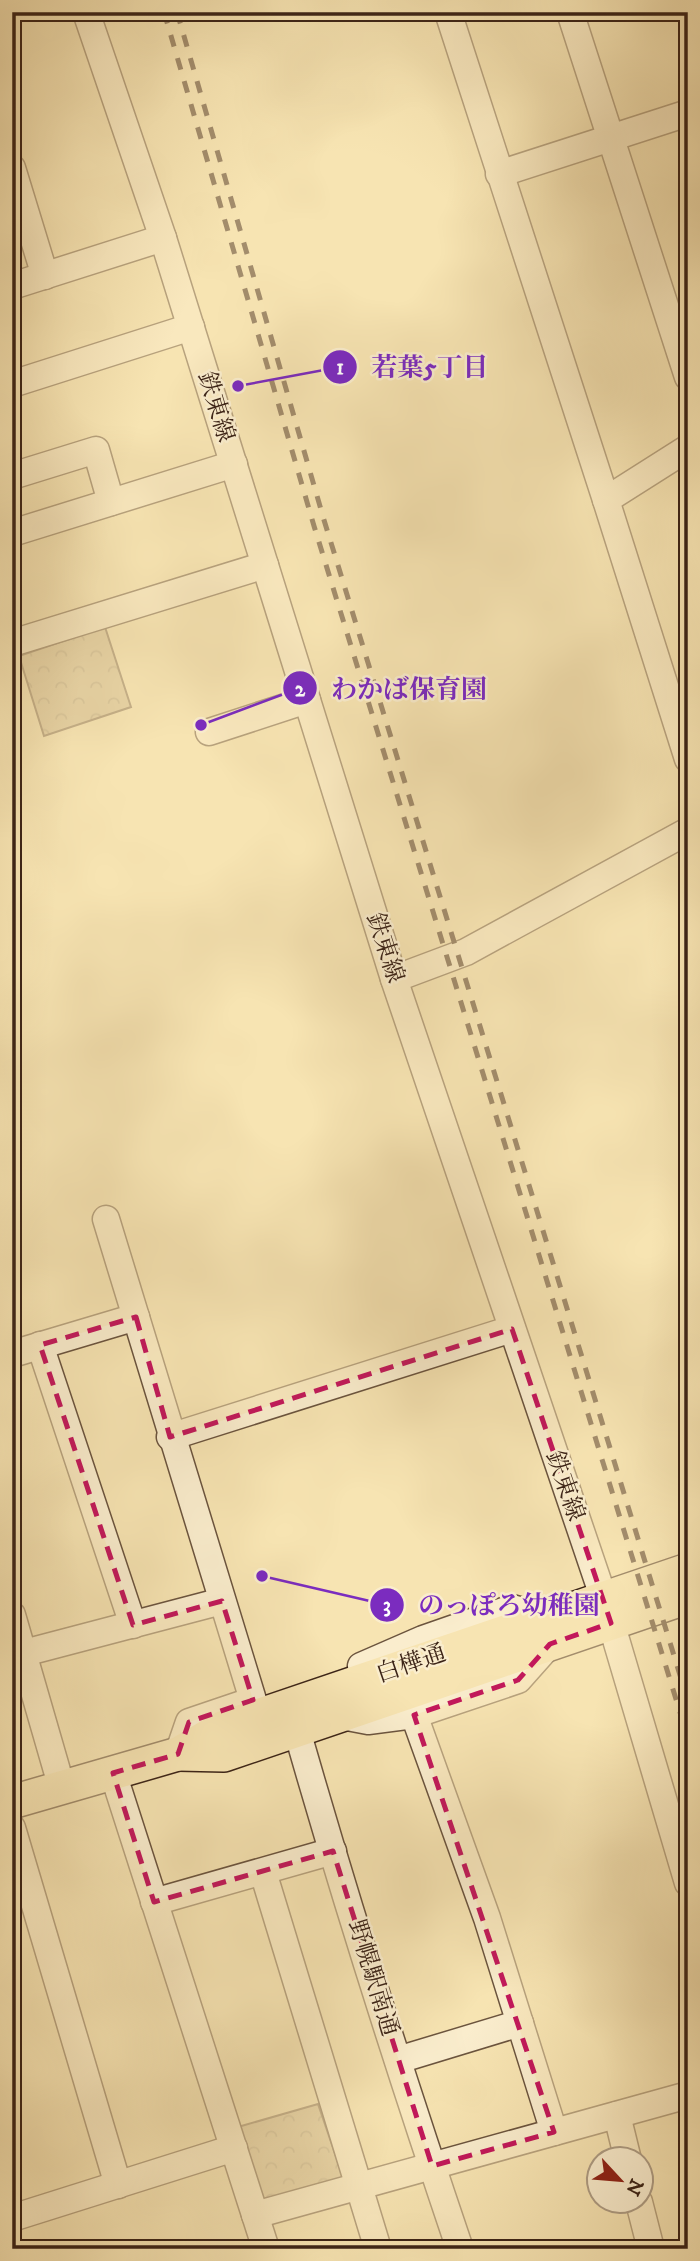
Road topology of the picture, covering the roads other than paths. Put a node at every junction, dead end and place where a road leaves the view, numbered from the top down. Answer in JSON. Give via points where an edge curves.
{"nodes":[{"id":1,"x":86,"y":12,"type":"edge"},
{"id":2,"x":448,"y":12,"type":"edge"},
{"id":3,"x":570,"y":12,"type":"edge"},
{"id":4,"x":688,"y":113,"type":"edge"},
{"id":5,"x":610,"y":138,"type":"junction"},
{"id":6,"x":12,"y":168,"type":"edge"},
{"id":7,"x":499,"y":174,"type":"junction"},
{"id":8,"x":163,"y":239,"type":"junction"},
{"id":9,"x":45,"y":275,"type":"junction"},
{"id":10,"x":12,"y":286,"type":"edge"},
{"id":11,"x":191,"y":327,"type":"junction"},
{"id":12,"x":688,"y":377,"type":"edge"},
{"id":13,"x":12,"y":384,"type":"edge"},
{"id":14,"x":688,"y":448,"type":"edge"},
{"id":15,"x":234,"y":464,"type":"junction"},
{"id":16,"x":12,"y":477,"type":"edge"},
{"id":17,"x":606,"y":500,"type":"junction"},
{"id":18,"x":111,"y":502,"type":"junction"},
{"id":19,"x":12,"y":533,"type":"edge"},
{"id":20,"x":265,"y":565,"type":"junction"},
{"id":21,"x":12,"y":643,"type":"edge"},
{"id":22,"x":307,"y":701,"type":"junction"},
{"id":23,"x":680,"y":704,"type":"edge"},
{"id":24,"x":209,"y":732,"type":"dead end"},
{"id":25,"x":688,"y":759,"type":"edge"},
{"id":26,"x":688,"y":831,"type":"edge"},
{"id":27,"x":394,"y":979,"type":"junction"},
{"id":28,"x":106,"y":1219,"type":"dead end"},
{"id":29,"x":135,"y":1317,"type":"junction"},
{"id":30,"x":512,"y":1329,"type":"junction"},
{"id":31,"x":40,"y":1345,"type":"junction"},
{"id":32,"x":12,"y":1354,"type":"edge"},
{"id":33,"x":170,"y":1437,"type":"junction"},
{"id":34,"x":688,"y":1570,"type":"edge"},
{"id":35,"x":688,"y":1597,"type":"edge"},
{"id":36,"x":222,"y":1601,"type":"junction"},
{"id":37,"x":607,"y":1611,"type":"junction"},
{"id":38,"x":12,"y":1615,"type":"edge"},
{"id":39,"x":133,"y":1625,"type":"junction"},
{"id":40,"x":549,"y":1631,"type":"junction"},
{"id":41,"x":24,"y":1653,"type":"junction"},
{"id":42,"x":253,"y":1700,"type":"junction"},
{"id":43,"x":414,"y":1715,"type":"junction"},
{"id":44,"x":339,"y":1716,"type":"junction"},
{"id":45,"x":294,"y":1717,"type":"junction"},
{"id":46,"x":178,"y":1754,"type":"junction"},
{"id":47,"x":113,"y":1773,"type":"junction"},
{"id":48,"x":62,"y":1788,"type":"junction"},
{"id":49,"x":12,"y":1802,"type":"edge"},
{"id":50,"x":12,"y":1828,"type":"edge"},
{"id":51,"x":333,"y":1851,"type":"junction"},
{"id":52,"x":262,"y":1872,"type":"junction"},
{"id":53,"x":688,"y":1883,"type":"edge"},
{"id":54,"x":154,"y":1902,"type":"junction"},
{"id":55,"x":520,"y":2023,"type":"junction"},
{"id":56,"x":398,"y":2060,"type":"junction"},
{"id":57,"x":688,"y":2095,"type":"edge"},
{"id":58,"x":617,"y":2115,"type":"junction"},
{"id":59,"x":554,"y":2132,"type":"junction"},
{"id":60,"x":625,"y":2146,"type":"edge"},
{"id":61,"x":234,"y":2148,"type":"junction"},
{"id":62,"x":432,"y":2166,"type":"junction"},
{"id":63,"x":118,"y":2185,"type":"junction"},
{"id":64,"x":358,"y":2187,"type":"junction"},
{"id":65,"x":13,"y":2215,"type":"edge"},
{"id":66,"x":256,"y":2215,"type":"junction"},
{"id":67,"x":643,"y":2216,"type":"edge"},
{"id":68,"x":266,"y":2249,"type":"edge"},
{"id":69,"x":378,"y":2249,"type":"edge"},
{"id":70,"x":460,"y":2249,"type":"edge"},
{"id":71,"x":651,"y":2249,"type":"edge"}],
"edges":[{"from":1,"to":8,"type":"street","name":"鉄東線"},
{"from":2,"to":7,"type":"street"},
{"from":3,"to":5,"type":"street"},
{"from":4,"to":5,"type":"street"},
{"from":5,"to":7,"type":"street"},
{"from":5,"to":12,"type":"street"},
{"from":6,"to":9,"type":"street"},
{"from":7,"to":17,"type":"street"},
{"from":8,"to":9,"type":"street"},
{"from":8,"to":11,"type":"street","name":"鉄東線"},
{"from":9,"to":10,"type":"street"},
{"from":11,"to":13,"type":"street"},
{"from":11,"to":15,"type":"street","name":"鉄東線"},
{"from":14,"to":17,"type":"street"},
{"from":15,"to":18,"type":"street"},
{"from":15,"to":20,"type":"street","name":"鉄東線"},
{"from":16,"to":18,"type":"street","via":[[96,450]]},
{"from":17,"to":23,"type":"street"},
{"from":18,"to":19,"type":"street"},
{"from":20,"to":21,"type":"street"},
{"from":20,"to":22,"type":"street","name":"鉄東線"},
{"from":22,"to":24,"type":"street"},
{"from":22,"to":27,"type":"street","name":"鉄東線"},
{"from":23,"to":25,"type":"street"},
{"from":26,"to":27,"type":"street","via":[[467,952]]},
{"from":27,"to":30,"type":"street","name":"鉄東線"},
{"from":28,"to":29,"type":"street"},
{"from":29,"to":31,"type":"street"},
{"from":29,"to":33,"type":"street"},
{"from":30,"to":33,"type":"street"},
{"from":30,"to":37,"type":"street","name":"鉄東線"},
{"from":31,"to":32,"type":"street"},
{"from":31,"to":39,"type":"street"},
{"from":33,"to":36,"type":"street"},
{"from":34,"to":37,"type":"main road","name":"白樺通"},
{"from":35,"to":37,"type":"main road","name":"白樺通"},
{"from":36,"to":39,"type":"street"},
{"from":36,"to":42,"type":"street"},
{"from":37,"to":40,"type":"main road","name":"白樺通"},
{"from":37,"to":53,"type":"street","name":"鉄東線"},
{"from":38,"to":41,"type":"street"},
{"from":39,"to":41,"type":"street"},
{"from":40,"to":42,"type":"street","via":[[512,1608],[423,1639],[374,1662]]},
{"from":40,"to":43,"type":"street","via":[[518,1680]]},
{"from":40,"to":44,"type":"main road","name":"白樺通"},
{"from":40,"to":45,"type":"main road","name":"白樺通"},
{"from":41,"to":48,"type":"street"},
{"from":42,"to":46,"type":"street","via":[[189,1722]]},
{"from":43,"to":44,"type":"street","via":[[368,1721]]},
{"from":43,"to":55,"type":"street"},
{"from":44,"to":45,"type":"main road","name":"白樺通"},
{"from":45,"to":46,"type":"main road","name":"白樺通","via":[[222,1728]]},
{"from":45,"to":51,"type":"street","name":"野幌駅南通"},
{"from":46,"to":47,"type":"main road","name":"白樺通"},
{"from":47,"to":48,"type":"main road","name":"白樺通"},
{"from":47,"to":54,"type":"street"},
{"from":48,"to":49,"type":"main road","name":"白樺通"},
{"from":50,"to":63,"type":"street"},
{"from":51,"to":52,"type":"street"},
{"from":51,"to":56,"type":"street","name":"野幌駅南通"},
{"from":52,"to":54,"type":"street"},
{"from":52,"to":64,"type":"street"},
{"from":54,"to":61,"type":"street"},
{"from":55,"to":56,"type":"street"},
{"from":55,"to":59,"type":"street"},
{"from":56,"to":62,"type":"street","name":"野幌駅南通"},
{"from":57,"to":58,"type":"street"},
{"from":58,"to":59,"type":"street"},
{"from":58,"to":60,"type":"street"},
{"from":59,"to":62,"type":"street"},
{"from":61,"to":63,"type":"street"},
{"from":61,"to":66,"type":"street"},
{"from":62,"to":64,"type":"street"},
{"from":62,"to":70,"type":"street","name":"野幌駅南通"},
{"from":63,"to":65,"type":"street"},
{"from":64,"to":66,"type":"street"},
{"from":64,"to":69,"type":"street"},
{"from":66,"to":68,"type":"street"},
{"from":67,"to":71,"type":"street"}]}
